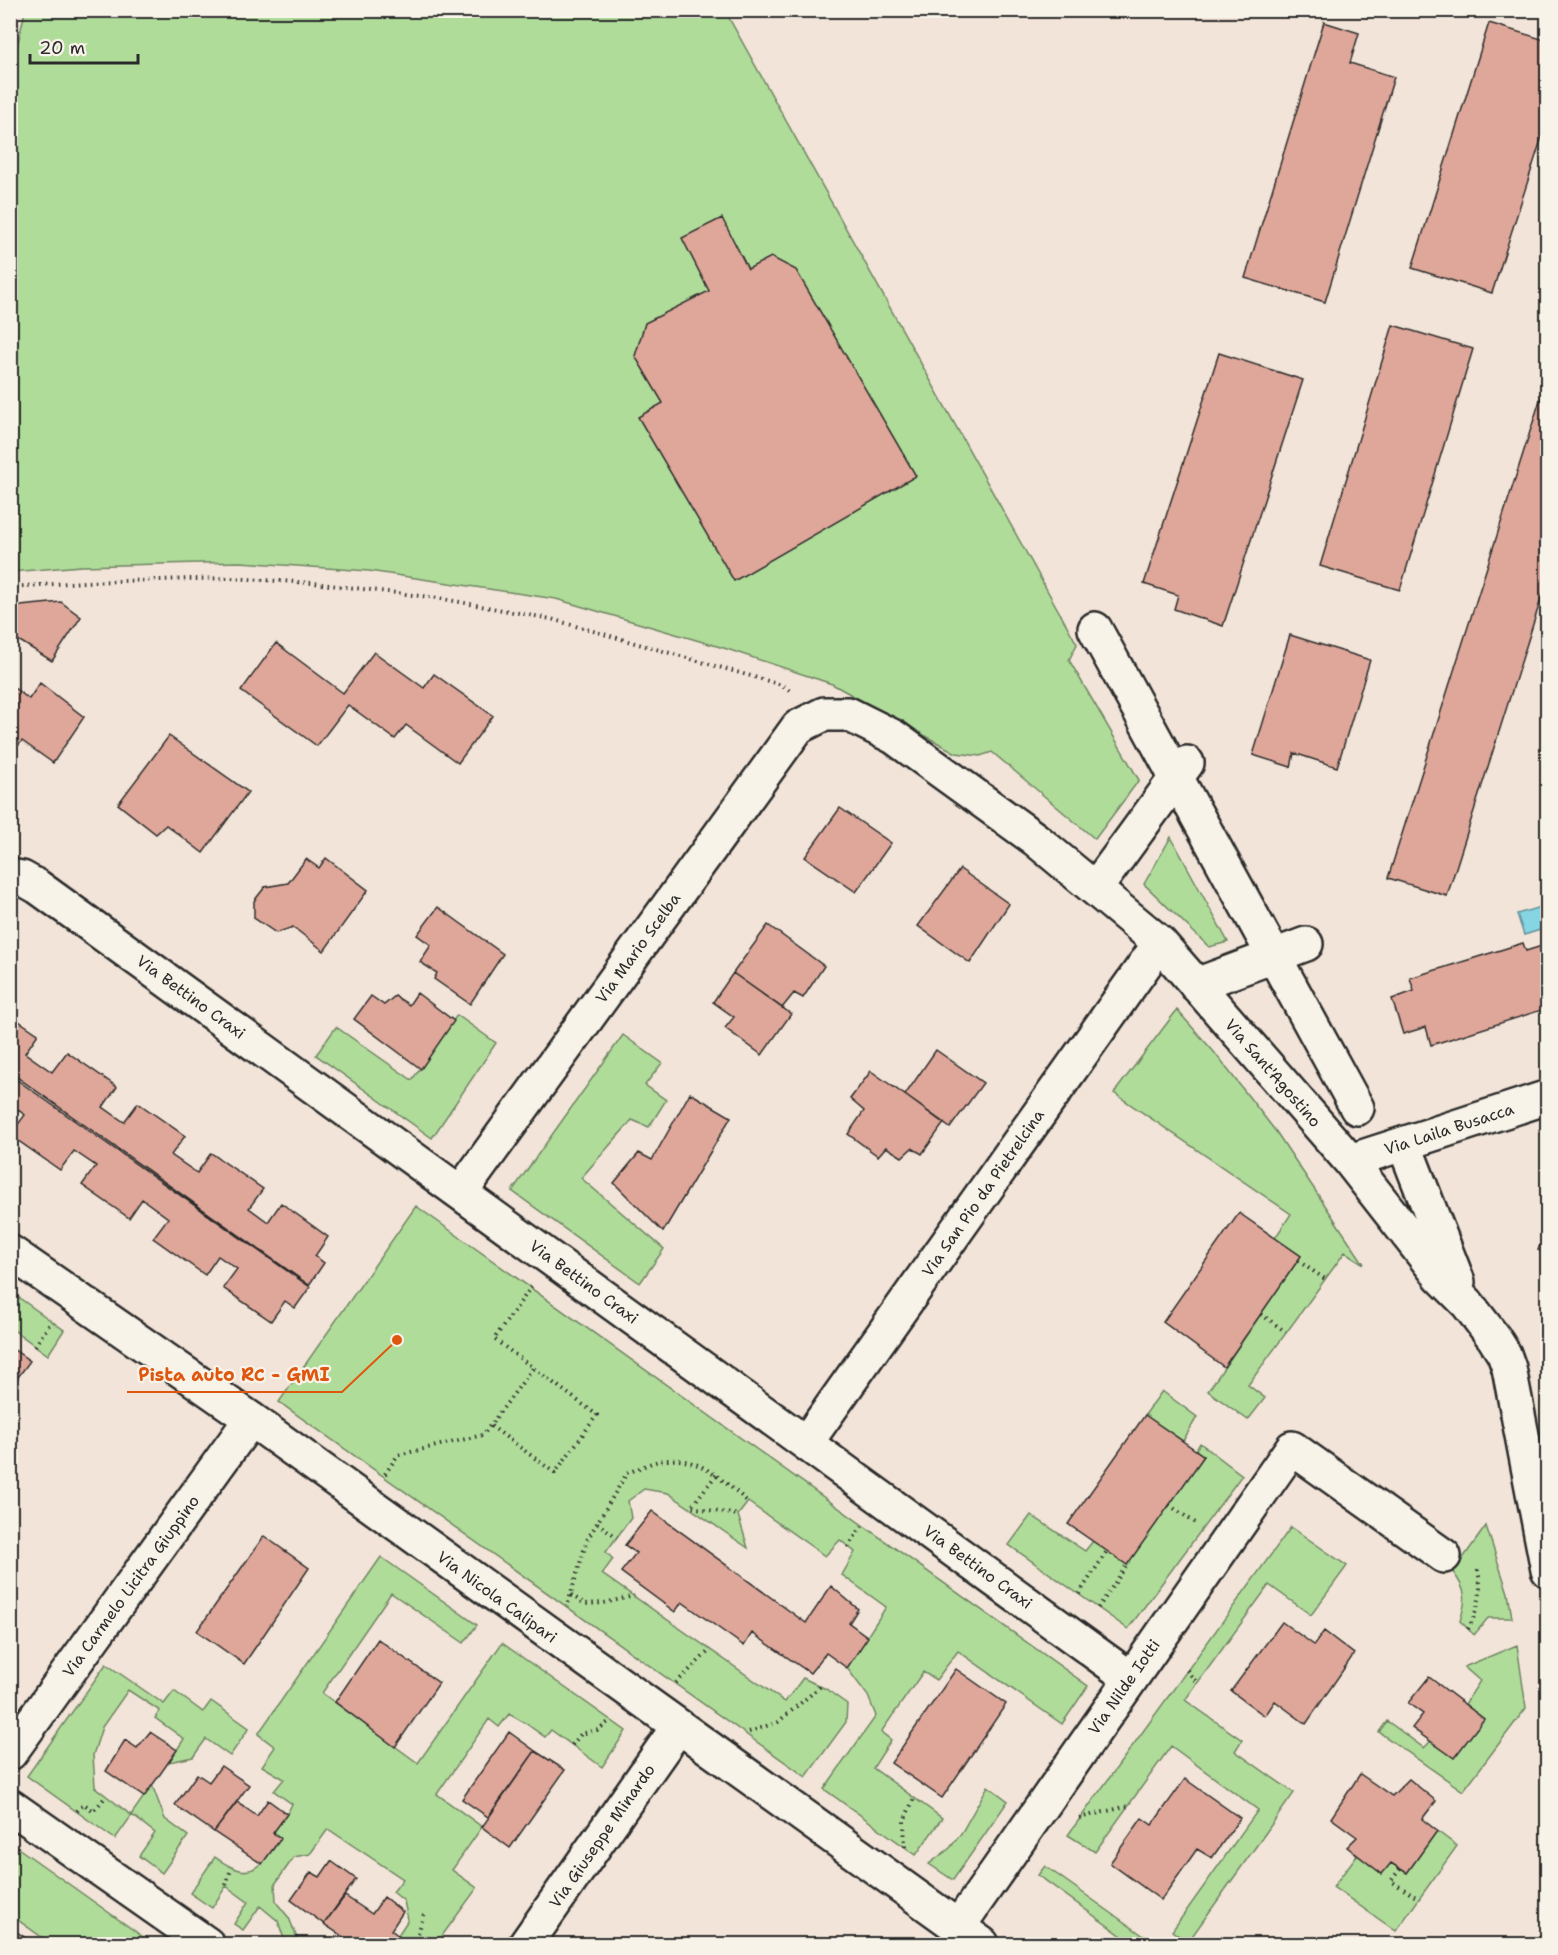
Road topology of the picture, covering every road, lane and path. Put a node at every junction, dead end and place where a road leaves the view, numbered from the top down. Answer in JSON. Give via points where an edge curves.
{"nodes":[{"id":1,"x":10,"y":587,"type":"edge"},
{"id":2,"x":1095,"y":629,"type":"dead end"},
{"id":3,"x":824,"y":714,"type":"junction"},
{"id":4,"x":1183,"y":770,"type":"junction"},
{"id":5,"x":24,"y":881,"type":"edge"},
{"id":6,"x":1095,"y":889,"type":"junction"},
{"id":7,"x":1160,"y":943,"type":"junction"},
{"id":8,"x":1306,"y":944,"type":"dead end"},
{"id":9,"x":1273,"y":956,"type":"junction"},
{"id":10,"x":1196,"y":985,"type":"junction"},
{"id":11,"x":1548,"y":1097,"type":"edge"},
{"id":12,"x":1358,"y":1108,"type":"dead end"},
{"id":13,"x":1404,"y":1144,"type":"junction"},
{"id":14,"x":1350,"y":1161,"type":"junction"},
{"id":15,"x":461,"y":1192,"type":"junction"},
{"id":16,"x":10,"y":1252,"type":"edge"},
{"id":17,"x":552,"y":1259,"type":"junction"},
{"id":18,"x":1298,"y":1261,"type":"dead end"},
{"id":19,"x":1325,"y":1280,"type":"dead end"},
{"id":20,"x":1467,"y":1303,"type":"junction"},
{"id":21,"x":1261,"y":1314,"type":"dead end"},
{"id":22,"x":51,"y":1321,"type":"dead end"},
{"id":23,"x":1286,"y":1332,"type":"dead end"},
{"id":24,"x":35,"y":1346,"type":"dead end"},
{"id":25,"x":533,"y":1368,"type":"junction"},
{"id":26,"x":251,"y":1419,"type":"junction"},
{"id":27,"x":491,"y":1426,"type":"junction"},
{"id":28,"x":807,"y":1443,"type":"junction"},
{"id":29,"x":716,"y":1475,"type":"junction"},
{"id":30,"x":365,"y":1502,"type":"junction"},
{"id":31,"x":747,"y":1502,"type":"dead end"},
{"id":32,"x":1169,"y":1505,"type":"dead end"},
{"id":33,"x":738,"y":1515,"type":"dead end"},
{"id":34,"x":597,"y":1522,"type":"junction"},
{"id":35,"x":863,"y":1525,"type":"dead end"},
{"id":36,"x":1202,"y":1528,"type":"dead end"},
{"id":37,"x":617,"y":1537,"type":"dead end"},
{"id":38,"x":848,"y":1547,"type":"dead end"},
{"id":39,"x":1107,"y":1551,"type":"dead end"},
{"id":40,"x":1458,"y":1558,"type":"joint"},
{"id":41,"x":1127,"y":1565,"type":"dead end"},
{"id":42,"x":1548,"y":1570,"type":"edge"},
{"id":43,"x":1079,"y":1594,"type":"dead end"},
{"id":44,"x":571,"y":1595,"type":"junction"},
{"id":45,"x":634,"y":1596,"type":"dead end"},
{"id":46,"x":567,"y":1607,"type":"dead end"},
{"id":47,"x":1098,"y":1608,"type":"dead end"},
{"id":48,"x":1468,"y":1629,"type":"dead end"},
{"id":49,"x":710,"y":1650,"type":"dead end"},
{"id":50,"x":1187,"y":1670,"type":"dead end"},
{"id":51,"x":1130,"y":1678,"type":"junction"},
{"id":52,"x":1197,"y":1683,"type":"dead end"},
{"id":53,"x":676,"y":1684,"type":"dead end"},
{"id":54,"x":821,"y":1686,"type":"dead end"},
{"id":55,"x":610,"y":1720,"type":"dead end"},
{"id":56,"x":678,"y":1727,"type":"junction"},
{"id":57,"x":745,"y":1734,"type":"dead end"},
{"id":58,"x":572,"y":1745,"type":"dead end"},
{"id":59,"x":10,"y":1753,"type":"edge"},
{"id":60,"x":106,"y":1796,"type":"dead end"},
{"id":61,"x":914,"y":1798,"type":"dead end"},
{"id":62,"x":10,"y":1806,"type":"edge"},
{"id":63,"x":1128,"y":1806,"type":"dead end"},
{"id":64,"x":76,"y":1812,"type":"dead end"},
{"id":65,"x":1079,"y":1818,"type":"dead end"},
{"id":66,"x":905,"y":1847,"type":"dead end"},
{"id":67,"x":231,"y":1869,"type":"dead end"},
{"id":68,"x":1400,"y":1869,"type":"dead end"},
{"id":69,"x":226,"y":1885,"type":"dead end"},
{"id":70,"x":1419,"y":1899,"type":"dead end"},
{"id":71,"x":424,"y":1914,"type":"dead end"},
{"id":72,"x":970,"y":1936,"type":"edge"},
{"id":73,"x":207,"y":1944,"type":"edge"},
{"id":74,"x":413,"y":1944,"type":"edge"},
{"id":75,"x":526,"y":1944,"type":"edge"}],
"edges":[{"from":1,"to":3,"type":"path","via":[[230,578],[438,598],[552,619],[668,651],[782,686]]},
{"from":2,"to":4,"type":"street"},
{"from":3,"to":6,"type":"street","name":"Via Sant'Agostino","via":[[848,714],[894,737],[1035,839]]},
{"from":3,"to":15,"type":"street","name":"Via Mario Scelba","via":[[798,727]]},
{"from":4,"to":6,"type":"street"},
{"from":4,"to":9,"type":"street"},
{"from":5,"to":15,"type":"street","name":"Via Bettino Craxi"},
{"from":6,"to":7,"type":"street","name":"Via Sant'Agostino"},
{"from":7,"to":10,"type":"street","name":"Via Sant'Agostino"},
{"from":7,"to":28,"type":"street","name":"Via San Pio da Pietrelcina"},
{"from":8,"to":9,"type":"street"},
{"from":9,"to":10,"type":"street"},
{"from":9,"to":12,"type":"street"},
{"from":10,"to":14,"type":"street","name":"Via Sant'Agostino"},
{"from":11,"to":13,"type":"street","name":"Via Laila Busacca"},
{"from":13,"to":14,"type":"street","name":"Via Laila Busacca"},
{"from":13,"to":20,"type":"street"},
{"from":14,"to":20,"type":"street","name":"Via Sant'Agostino","via":[[1440,1276]]},
{"from":15,"to":17,"type":"street","name":"Via Bettino Craxi"},
{"from":16,"to":26,"type":"street","name":"Via Nicola Calipari"},
{"from":17,"to":25,"type":"path","via":[[494,1339]]},
{"from":17,"to":28,"type":"street","name":"Via Bettino Craxi"},
{"from":18,"to":19,"type":"path"},
{"from":20,"to":42,"type":"street","name":"Via Sant'Agostino","via":[[1499,1346],[1509,1368]]},
{"from":21,"to":23,"type":"path"},
{"from":22,"to":24,"type":"path"},
{"from":25,"to":27,"type":"path"},
{"from":25,"to":27,"type":"path","via":[[597,1415],[555,1473]]},
{"from":26,"to":30,"type":"street","name":"Via Nicola Calipari"},
{"from":26,"to":59,"type":"street","name":"Via Carmelo Licitra Giuppino"},
{"from":27,"to":30,"type":"path","via":[[483,1435],[398,1455]]},
{"from":28,"to":51,"type":"street","name":"Via Bettino Craxi"},
{"from":29,"to":31,"type":"path"},
{"from":29,"to":33,"type":"path","via":[[691,1507]]},
{"from":29,"to":34,"type":"path","via":[[690,1461],[665,1460],[627,1473]]},
{"from":30,"to":56,"type":"street","name":"Via Nicola Calipari"},
{"from":32,"to":36,"type":"path"},
{"from":34,"to":37,"type":"path"},
{"from":34,"to":44,"type":"path","via":[[587,1540]]},
{"from":35,"to":38,"type":"path"},
{"from":39,"to":43,"type":"path"},
{"from":40,"to":48,"type":"path","via":[[1478,1570],[1481,1590]]},
{"from":40,"to":51,"type":"street","name":"Via Nilde Iotti","via":[[1292,1448]]},
{"from":41,"to":47,"type":"path"},
{"from":44,"to":45,"type":"path","via":[[585,1604]]},
{"from":44,"to":46,"type":"path"},
{"from":49,"to":53,"type":"path"},
{"from":50,"to":52,"type":"path"},
{"from":51,"to":72,"type":"street","name":"Via Nilde Iotti"},
{"from":54,"to":57,"type":"path","via":[[778,1722]]},
{"from":55,"to":58,"type":"path","via":[[597,1730],[581,1734]]},
{"from":56,"to":72,"type":"street","name":"Via Nicola Calipari"},
{"from":56,"to":75,"type":"street","name":"Via Giuseppe Minardo"},
{"from":60,"to":64,"type":"path","via":[[94,1811],[84,1804]]},
{"from":61,"to":66,"type":"path","via":[[904,1821]]},
{"from":62,"to":73,"type":"street"},
{"from":63,"to":65,"type":"path"},
{"from":67,"to":69,"type":"path"},
{"from":68,"to":70,"type":"path","via":[[1391,1881]]},
{"from":71,"to":74,"type":"path"}]}
